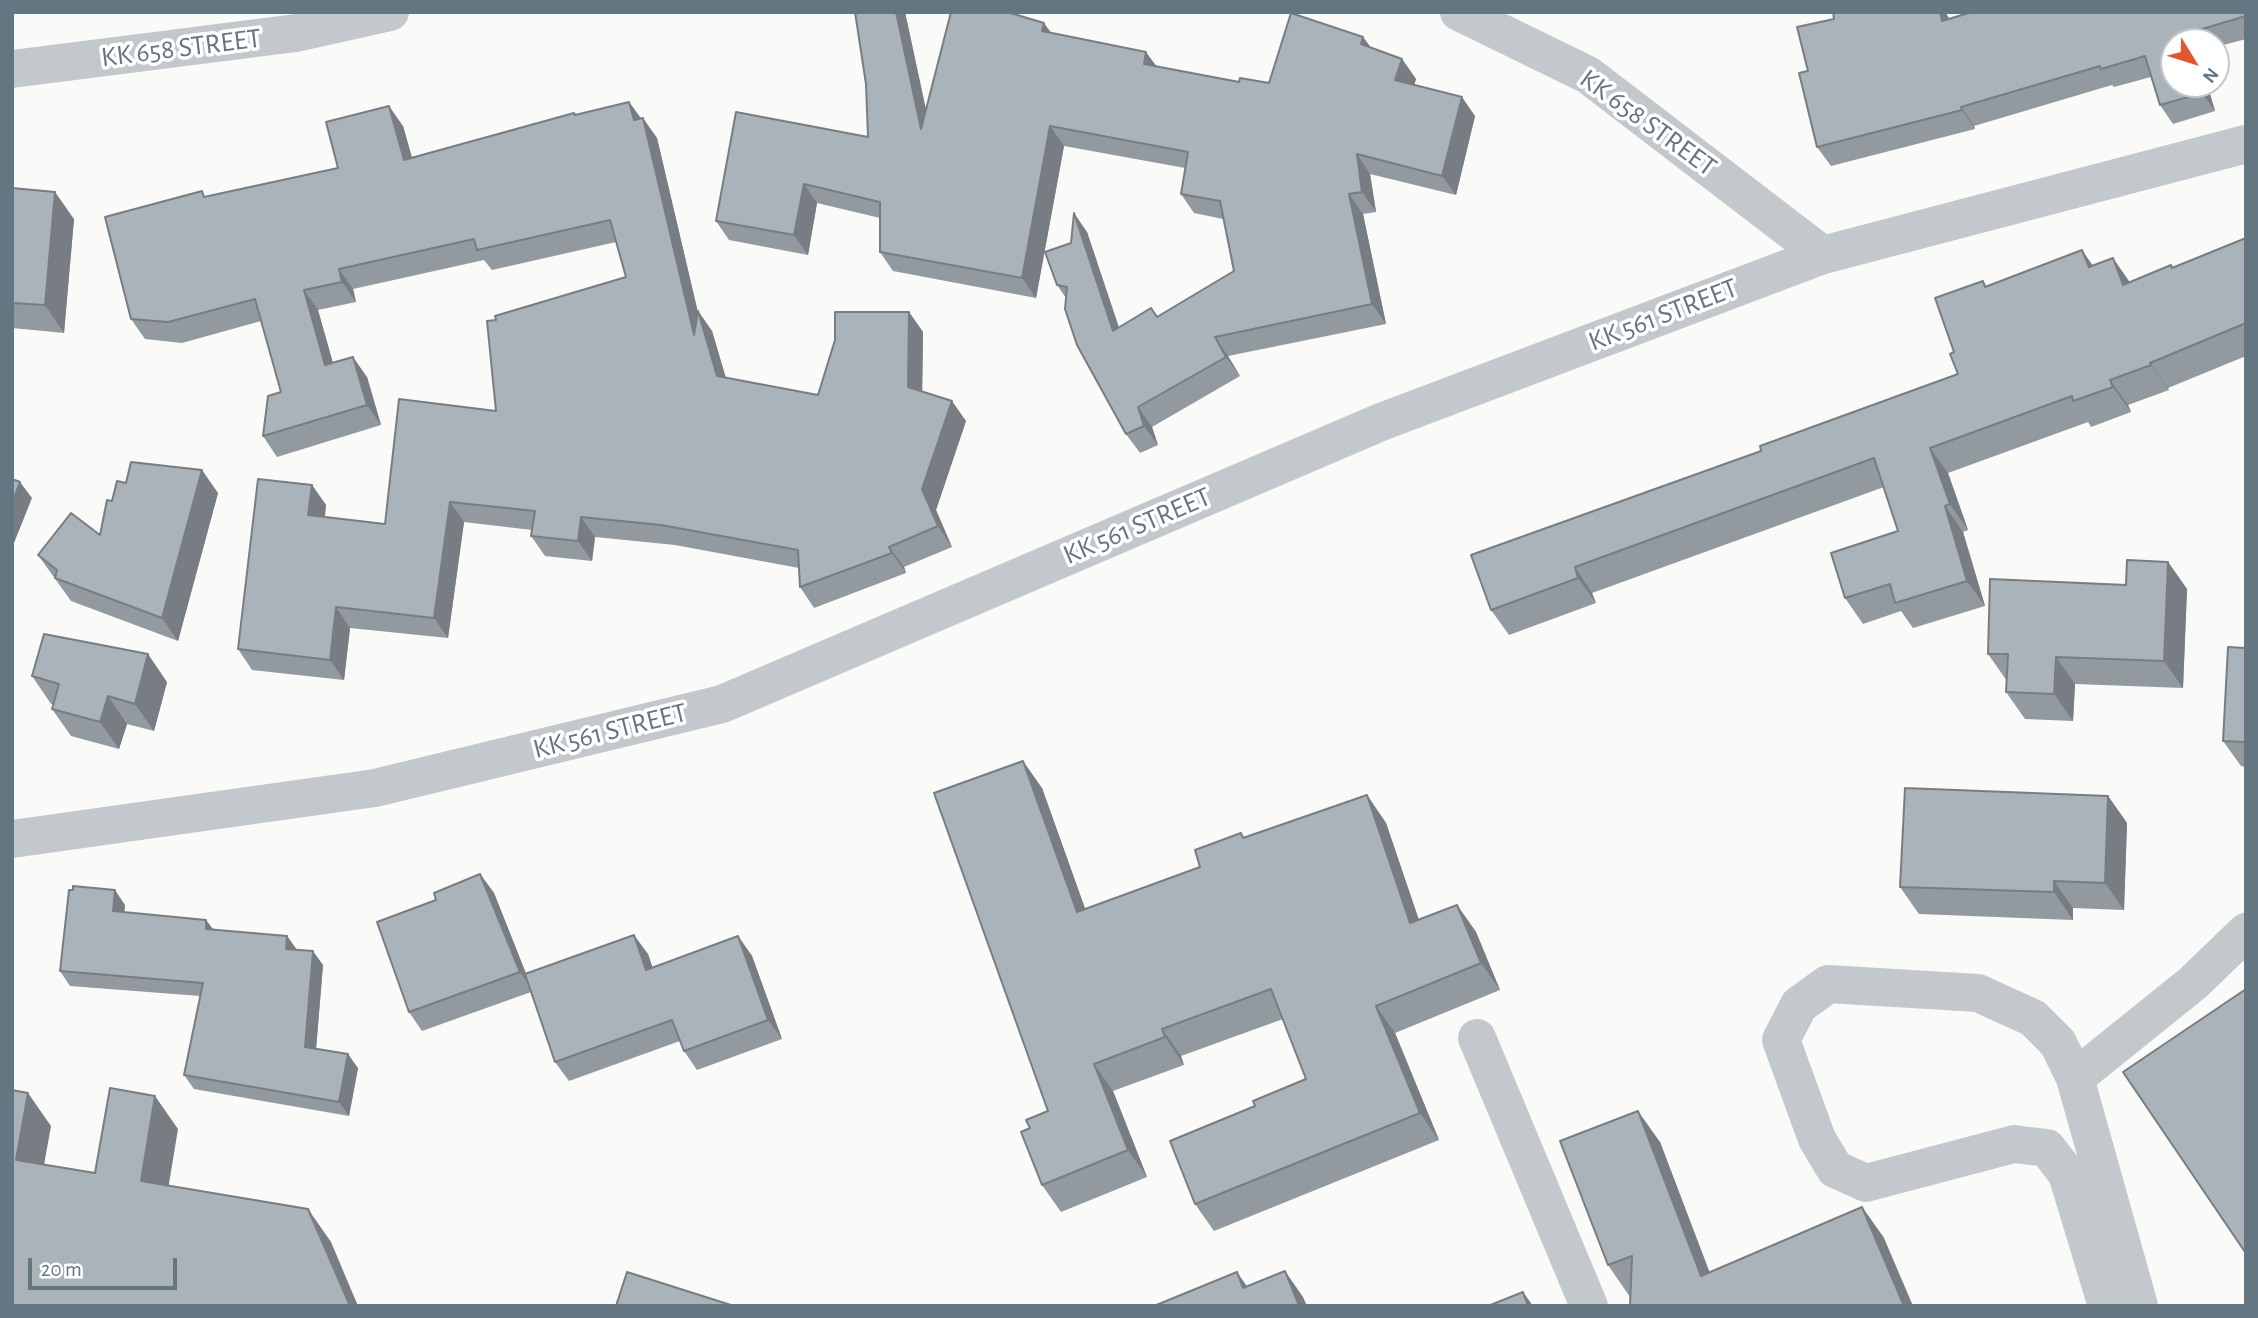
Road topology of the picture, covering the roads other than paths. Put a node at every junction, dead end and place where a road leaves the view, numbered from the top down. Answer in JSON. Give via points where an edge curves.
{"nodes":[{"id":1,"x":390,"y":12,"type":"edge"},
{"id":2,"x":1459,"y":12,"type":"edge"},
{"id":3,"x":290,"y":19,"type":"edge"},
{"id":4,"x":12,"y":69,"type":"edge"},
{"id":5,"x":2246,"y":144,"type":"edge"},
{"id":6,"x":1824,"y":254,"type":"junction"},
{"id":7,"x":12,"y":839,"type":"edge"},
{"id":8,"x":2246,"y":932,"type":"edge"},
{"id":9,"x":1476,"y":1038,"type":"dead end"},
{"id":10,"x":2075,"y":1078,"type":"junction"},
{"id":11,"x":1590,"y":1306,"type":"edge"},
{"id":12,"x":2106,"y":1306,"type":"edge"},
{"id":13,"x":2139,"y":1306,"type":"edge"}],
"edges":[{"from":1,"to":3,"type":"street","name":"KK 658 STREET"},
{"from":2,"to":6,"type":"street","name":"KK 658 STREET","via":[[1588,75]]},
{"from":3,"to":4,"type":"street","name":"KK 658 STREET"},
{"from":5,"to":6,"type":"street","name":"KK 561 STREET"},
{"from":6,"to":7,"type":"street","name":"KK 561 STREET","via":[[1381,422],[722,704],[375,788]]},
{"from":8,"to":10,"type":"street","via":[[2193,983]]},
{"from":9,"to":11,"type":"street"},
{"from":10,"to":12,"type":"street","via":[[2058,1043],[2033,1018],[1978,993],[1828,984],[1799,1005],[1781,1040],[1817,1139],[1835,1169],[1866,1183],[2014,1144],[2047,1148],[2067,1174]]},
{"from":10,"to":13,"type":"street"}]}
